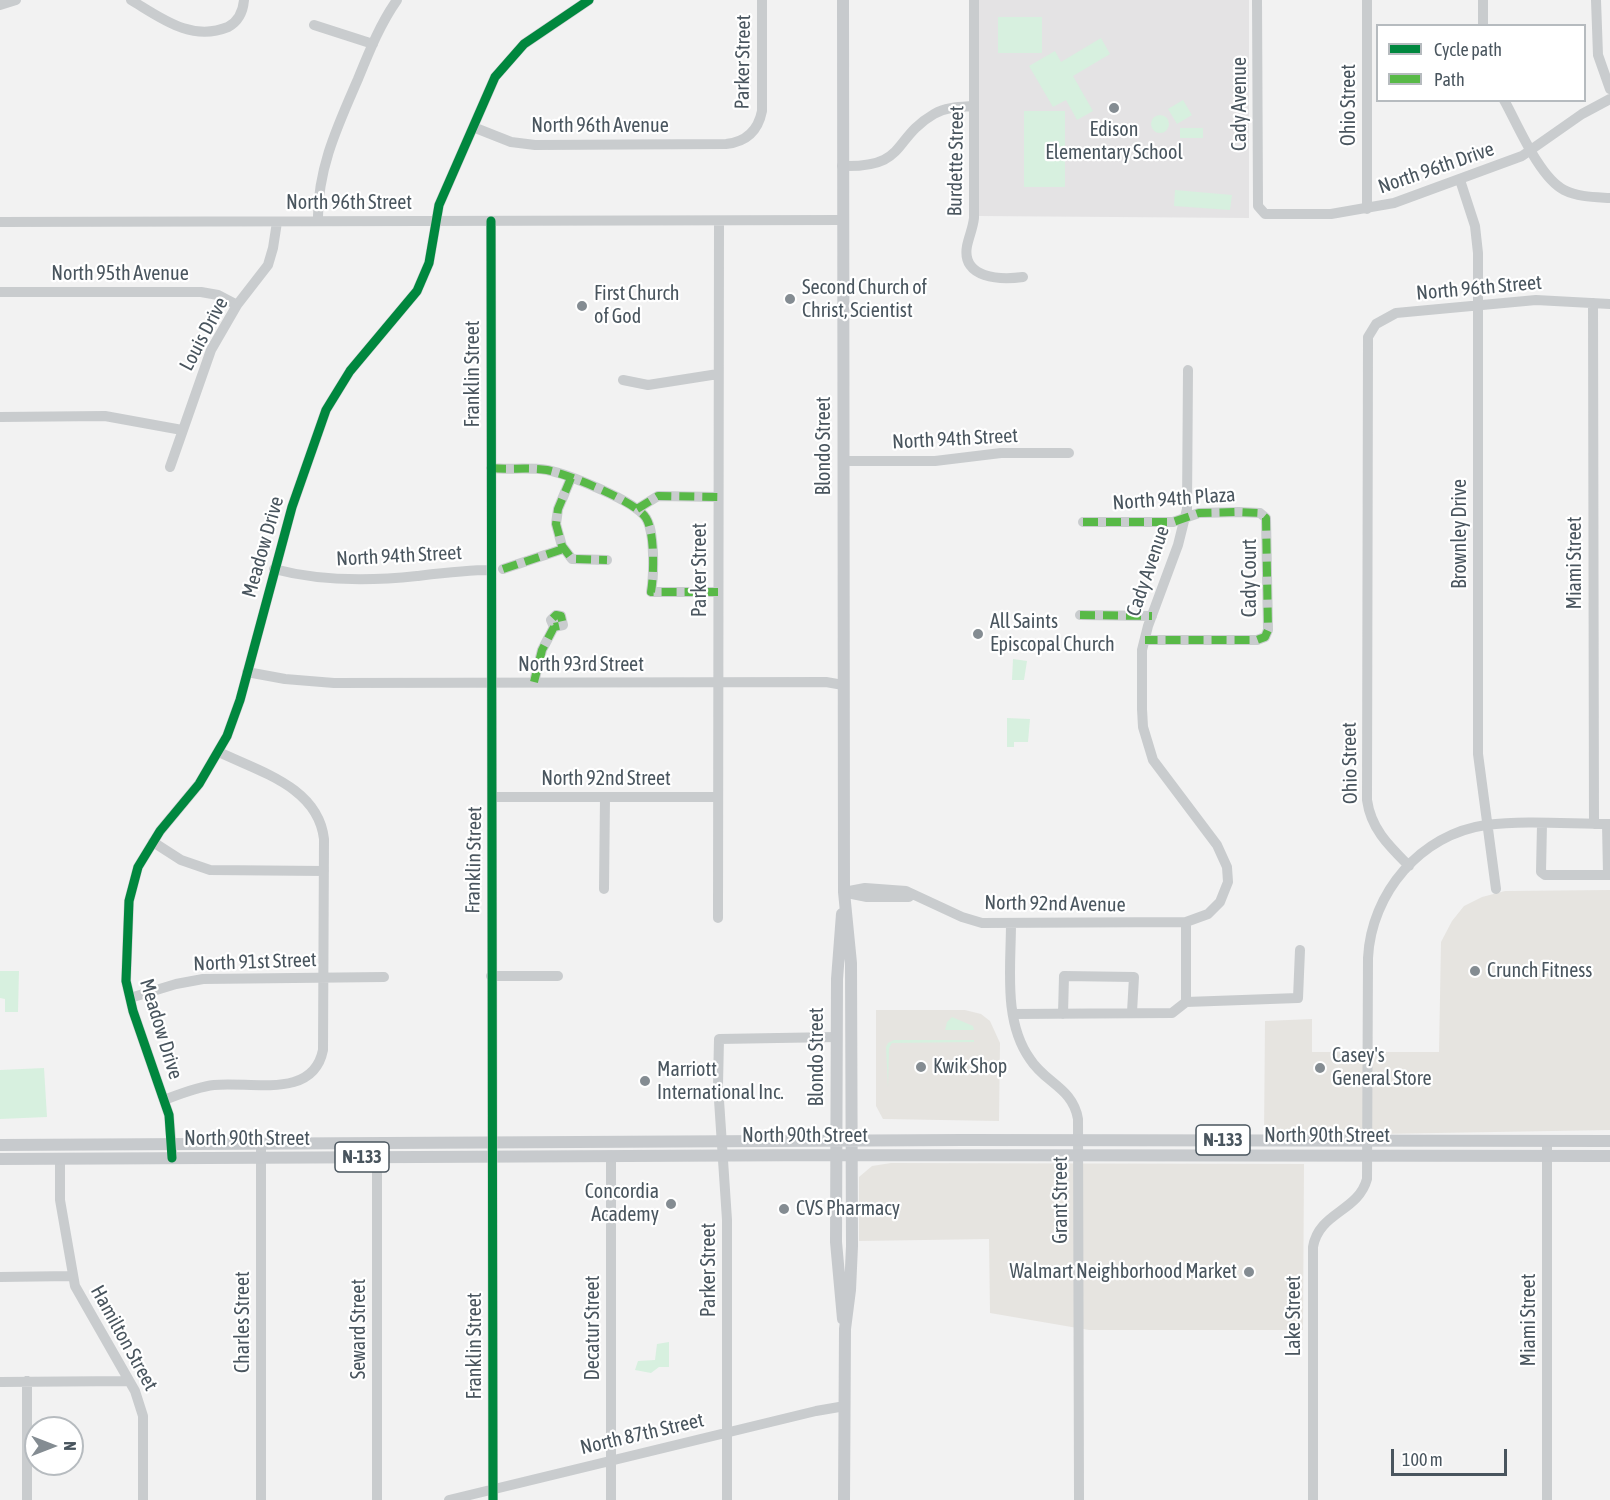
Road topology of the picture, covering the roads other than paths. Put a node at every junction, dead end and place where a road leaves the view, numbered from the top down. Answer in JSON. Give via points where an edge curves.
{"nodes":[{"id":1,"x":16,"y":0,"type":"edge"},
{"id":2,"x":132,"y":0,"type":"edge"},
{"id":3,"x":244,"y":0,"type":"edge"},
{"id":4,"x":397,"y":0,"type":"edge"},
{"id":5,"x":589,"y":0,"type":"edge"},
{"id":6,"x":762,"y":0,"type":"edge"},
{"id":7,"x":843,"y":0,"type":"edge"},
{"id":8,"x":975,"y":0,"type":"edge"},
{"id":9,"x":1257,"y":0,"type":"edge"},
{"id":10,"x":1367,"y":0,"type":"edge"},
{"id":11,"x":1483,"y":0,"type":"edge"},
{"id":12,"x":1596,"y":0,"type":"edge"},
{"id":13,"x":0,"y":5,"type":"edge"},
{"id":14,"x":1483,"y":24,"type":"edge"},
{"id":15,"x":314,"y":25,"type":"dead end"},
{"id":16,"x":373,"y":44,"type":"junction"},
{"id":17,"x":1610,"y":89,"type":"edge"},
{"id":18,"x":1610,"y":99,"type":"edge"},
{"id":19,"x":1505,"y":102,"type":"edge"},
{"id":20,"x":974,"y":106,"type":"junction"},
{"id":21,"x":473,"y":127,"type":"junction"},
{"id":22,"x":730,"y":144,"type":"joint"},
{"id":23,"x":1532,"y":150,"type":"junction"},
{"id":24,"x":842,"y":166,"type":"junction"},
{"id":25,"x":1460,"y":180,"type":"junction"},
{"id":26,"x":1610,"y":198,"type":"edge"},
{"id":27,"x":1258,"y":209,"type":"joint"},
{"id":28,"x":1367,"y":209,"type":"junction"},
{"id":29,"x":318,"y":220,"type":"junction"},
{"id":30,"x":842,"y":220,"type":"junction"},
{"id":31,"x":491,"y":221,"type":"junction"},
{"id":32,"x":0,"y":222,"type":"edge"},
{"id":33,"x":277,"y":222,"type":"junction"},
{"id":34,"x":435,"y":222,"type":"junction"},
{"id":35,"x":719,"y":222,"type":"junction"},
{"id":36,"x":1023,"y":277,"type":"dead end"},
{"id":37,"x":0,"y":292,"type":"edge"},
{"id":38,"x":1593,"y":303,"type":"junction"},
{"id":39,"x":1610,"y":304,"type":"edge"},
{"id":40,"x":237,"y":305,"type":"junction"},
{"id":41,"x":1478,"y":305,"type":"junction"},
{"id":42,"x":1367,"y":343,"type":"joint"},
{"id":43,"x":1188,"y":370,"type":"dead end"},
{"id":44,"x":718,"y":374,"type":"junction"},
{"id":45,"x":623,"y":380,"type":"dead end"},
{"id":46,"x":0,"y":417,"type":"edge"},
{"id":47,"x":182,"y":430,"type":"junction"},
{"id":48,"x":1069,"y":453,"type":"dead end"},
{"id":49,"x":843,"y":461,"type":"junction"},
{"id":50,"x":170,"y":467,"type":"dead end"},
{"id":51,"x":491,"y":468,"type":"junction"},
{"id":52,"x":571,"y":478,"type":"junction"},
{"id":53,"x":718,"y":497,"type":"junction"},
{"id":54,"x":637,"y":509,"type":"junction"},
{"id":55,"x":1185,"y":518,"type":"junction"},
{"id":56,"x":1266,"y":518,"type":"joint"},
{"id":57,"x":1083,"y":522,"type":"dead end"},
{"id":58,"x":563,"y":549,"type":"junction"},
{"id":59,"x":607,"y":560,"type":"dead end"},
{"id":60,"x":274,"y":569,"type":"junction"},
{"id":61,"x":503,"y":569,"type":"dead end"},
{"id":62,"x":491,"y":570,"type":"junction"},
{"id":63,"x":718,"y":592,"type":"junction"},
{"id":64,"x":1080,"y":615,"type":"dead end"},
{"id":65,"x":1152,"y":616,"type":"junction"},
{"id":66,"x":554,"y":627,"type":"dead end"},
{"id":67,"x":1145,"y":640,"type":"junction"},
{"id":68,"x":247,"y":672,"type":"junction"},
{"id":69,"x":534,"y":682,"type":"junction"},
{"id":70,"x":718,"y":682,"type":"junction"},
{"id":71,"x":490,"y":683,"type":"junction"},
{"id":72,"x":843,"y":685,"type":"junction"},
{"id":73,"x":219,"y":752,"type":"junction"},
{"id":74,"x":493,"y":797,"type":"junction"},
{"id":75,"x":604,"y":797,"type":"junction"},
{"id":76,"x":718,"y":797,"type":"junction"},
{"id":77,"x":1542,"y":824,"type":"junction"},
{"id":78,"x":1594,"y":824,"type":"junction"},
{"id":79,"x":1609,"y":824,"type":"edge"},
{"id":80,"x":1486,"y":825,"type":"junction"},
{"id":81,"x":153,"y":842,"type":"junction"},
{"id":82,"x":1409,"y":866,"type":"junction"},
{"id":83,"x":324,"y":871,"type":"junction"},
{"id":84,"x":1609,"y":875,"type":"edge"},
{"id":85,"x":604,"y":889,"type":"dead end"},
{"id":86,"x":1496,"y":889,"type":"dead end"},
{"id":87,"x":844,"y":892,"type":"junction"},
{"id":88,"x":718,"y":918,"type":"dead end"},
{"id":89,"x":1189,"y":922,"type":"junction"},
{"id":90,"x":1011,"y":923,"type":"junction"},
{"id":91,"x":1300,"y":950,"type":"dead end"},
{"id":92,"x":490,"y":976,"type":"junction"},
{"id":93,"x":558,"y":976,"type":"dead end"},
{"id":94,"x":384,"y":977,"type":"dead end"},
{"id":95,"x":324,"y":978,"type":"junction"},
{"id":96,"x":130,"y":998,"type":"junction"},
{"id":97,"x":1186,"y":1002,"type":"junction"},
{"id":98,"x":1132,"y":1012,"type":"junction"},
{"id":99,"x":1013,"y":1014,"type":"junction"},
{"id":100,"x":1063,"y":1014,"type":"junction"},
{"id":101,"x":837,"y":1037,"type":"junction"},
{"id":102,"x":164,"y":1100,"type":"junction"},
{"id":103,"x":837,"y":1140,"type":"junction"},
{"id":104,"x":851,"y":1140,"type":"junction"},
{"id":105,"x":1078,"y":1140,"type":"junction"},
{"id":106,"x":1368,"y":1141,"type":"junction"},
{"id":107,"x":1547,"y":1141,"type":"junction"},
{"id":108,"x":1610,"y":1141,"type":"edge"},
{"id":109,"x":722,"y":1142,"type":"junction"},
{"id":110,"x":261,"y":1143,"type":"junction"},
{"id":111,"x":493,"y":1143,"type":"junction"},
{"id":112,"x":172,"y":1144,"type":"junction"},
{"id":113,"x":0,"y":1145,"type":"edge"},
{"id":114,"x":836,"y":1155,"type":"junction"},
{"id":115,"x":851,"y":1155,"type":"junction"},
{"id":116,"x":1078,"y":1155,"type":"junction"},
{"id":117,"x":1368,"y":1155,"type":"junction"},
{"id":118,"x":1547,"y":1155,"type":"junction"},
{"id":119,"x":1610,"y":1155,"type":"edge"},
{"id":120,"x":493,"y":1156,"type":"junction"},
{"id":121,"x":611,"y":1156,"type":"junction"},
{"id":122,"x":723,"y":1156,"type":"junction"},
{"id":123,"x":377,"y":1157,"type":"junction"},
{"id":124,"x":172,"y":1158,"type":"junction"},
{"id":125,"x":261,"y":1158,"type":"junction"},
{"id":126,"x":60,"y":1159,"type":"junction"},
{"id":127,"x":0,"y":1160,"type":"edge"},
{"id":128,"x":72,"y":1276,"type":"junction"},
{"id":129,"x":0,"y":1277,"type":"edge"},
{"id":130,"x":844,"y":1329,"type":"junction"},
{"id":131,"x":129,"y":1381,"type":"junction"},
{"id":132,"x":0,"y":1382,"type":"edge"},
{"id":133,"x":27,"y":1382,"type":"junction"},
{"id":134,"x":844,"y":1406,"type":"junction"},
{"id":135,"x":727,"y":1432,"type":"junction"},
{"id":136,"x":610,"y":1461,"type":"junction"},
{"id":137,"x":493,"y":1495,"type":"edge"},
{"id":138,"x":27,"y":1500,"type":"edge"},
{"id":139,"x":143,"y":1500,"type":"edge"},
{"id":140,"x":261,"y":1500,"type":"edge"},
{"id":141,"x":377,"y":1500,"type":"edge"},
{"id":142,"x":449,"y":1500,"type":"edge"},
{"id":143,"x":611,"y":1500,"type":"edge"},
{"id":144,"x":728,"y":1500,"type":"edge"},
{"id":145,"x":844,"y":1500,"type":"edge"},
{"id":146,"x":1079,"y":1500,"type":"edge"},
{"id":147,"x":1313,"y":1500,"type":"edge"},
{"id":148,"x":1547,"y":1500,"type":"edge"}],
"edges":[{"from":1,"to":13,"type":"street"},
{"from":2,"to":3,"type":"street","via":[[174,26],[202,32],[222,29],[236,21]]},
{"from":4,"to":16,"type":"street"},
{"from":5,"to":21,"type":"street","name":"Meadow Drive","via":[[514,52],[495,77]]},
{"from":6,"to":22,"type":"street","name":"Parker Street","via":[[760,120],[752,133]]},
{"from":7,"to":24,"type":"main road","name":"Blondo Street"},
{"from":8,"to":20,"type":"street","name":"Burdette Street"},
{"from":9,"to":27,"type":"street","name":"Cady Avenue"},
{"from":10,"to":28,"type":"street","name":"Ohio Street"},
{"from":11,"to":14,"type":"street"},
{"from":12,"to":17,"type":"street","via":[[1598,55]]},
{"from":15,"to":16,"type":"street"},
{"from":16,"to":29,"type":"street","via":[[327,153]]},
{"from":18,"to":23,"type":"street","name":"North 96th Drive"},
{"from":19,"to":23,"type":"street"},
{"from":20,"to":24,"type":"street","via":[[935,114],[882,162]]},
{"from":20,"to":36,"type":"street","name":"Burdette Street","via":[[974,218],[967,245],[968,259],[985,276]]},
{"from":21,"to":22,"type":"street","name":"North 96th Avenue","via":[[511,142],[535,145]]},
{"from":21,"to":34,"type":"street","name":"Meadow Drive"},
{"from":23,"to":25,"type":"street","name":"North 96th Drive"},
{"from":23,"to":26,"type":"street","via":[[1547,176],[1559,187],[1578,195]]},
{"from":24,"to":30,"type":"main road","name":"Blondo Street"},
{"from":25,"to":28,"type":"street","name":"North 96th Drive","via":[[1394,204]]},
{"from":25,"to":41,"type":"street","name":"Brownley Drive","via":[[1476,234]]},
{"from":27,"to":28,"type":"street","name":"North 96th Drive","via":[[1272,214],[1331,214]]},
{"from":29,"to":33,"type":"street","name":"North 96th Street"},
{"from":29,"to":34,"type":"street","name":"North 96th Street"},
{"from":30,"to":35,"type":"street","name":"North 96th Street"},
{"from":30,"to":49,"type":"main road","name":"Blondo Street"},
{"from":31,"to":34,"type":"street","name":"North 96th Street"},
{"from":31,"to":35,"type":"street","name":"North 96th Street"},
{"from":31,"to":51,"type":"street","name":"Franklin Street"},
{"from":32,"to":33,"type":"street","name":"North 96th Street"},
{"from":33,"to":40,"type":"street","name":"Louis Drive","via":[[268,265]]},
{"from":34,"to":60,"type":"street","name":"Meadow Drive","via":[[429,263],[417,291],[350,371],[326,410]]},
{"from":35,"to":44,"type":"street","name":"Parker Street"},
{"from":37,"to":40,"type":"street","name":"North 95th Avenue","via":[[201,292],[219,295]]},
{"from":38,"to":39,"type":"street","name":"North 96th Street"},
{"from":38,"to":41,"type":"street","name":"North 96th Street","via":[[1536,300]]},
{"from":38,"to":78,"type":"street","name":"Miami Street"},
{"from":40,"to":47,"type":"street","name":"Louis Drive","via":[[211,350]]},
{"from":41,"to":42,"type":"street","name":"North 96th Street","via":[[1388,315],[1372,328]]},
{"from":41,"to":80,"type":"street","name":"Brownley Drive","via":[[1478,754]]},
{"from":42,"to":82,"type":"street","name":"Ohio Street","via":[[1367,800],[1378,832]]},
{"from":43,"to":55,"type":"street","name":"Cady Avenue"},
{"from":44,"to":45,"type":"street","via":[[648,385]]},
{"from":44,"to":53,"type":"street","name":"Parker Street"},
{"from":46,"to":47,"type":"street","via":[[105,416]]},
{"from":47,"to":50,"type":"street","name":"Louis Drive"},
{"from":48,"to":49,"type":"street","name":"North 94th Street","via":[[1000,453],[935,461]]},
{"from":49,"to":72,"type":"main road","name":"Blondo Street"},
{"from":51,"to":52,"type":"street","via":[[545,470]]},
{"from":51,"to":62,"type":"street","name":"Franklin Street"},
{"from":52,"to":54,"type":"street"},
{"from":52,"to":58,"type":"street","via":[[556,518]]},
{"from":53,"to":54,"type":"street","via":[[658,496]]},
{"from":53,"to":63,"type":"street","name":"Parker Street"},
{"from":54,"to":63,"type":"street","via":[[650,527],[651,592]]},
{"from":55,"to":56,"type":"street","name":"North 94th Plaza","via":[[1199,513],[1239,512],[1260,513]]},
{"from":55,"to":57,"type":"street","name":"North 94th Plaza","via":[[1173,522]]},
{"from":55,"to":65,"type":"street","name":"Cady Avenue"},
{"from":56,"to":67,"type":"street","name":"Cady Court","via":[[1265,637]]},
{"from":58,"to":59,"type":"street","via":[[572,559]]},
{"from":58,"to":61,"type":"street"},
{"from":60,"to":62,"type":"street","name":"North 94th Street","via":[[332,578]]},
{"from":60,"to":68,"type":"street","name":"Meadow Drive"},
{"from":62,"to":71,"type":"street","name":"Franklin Street"},
{"from":63,"to":70,"type":"street","name":"Parker Street"},
{"from":64,"to":65,"type":"street"},
{"from":65,"to":67,"type":"street","name":"Cady Avenue"},
{"from":66,"to":69,"type":"street","via":[[542,650]]},
{"from":67,"to":89,"type":"street","name":"Cady Avenue","via":[[1142,719],[1149,751],[1161,774],[1217,845],[1227,867],[1228,882],[1220,902],[1208,914]]},
{"from":68,"to":71,"type":"street","name":"North 93rd Street","via":[[312,682]]},
{"from":68,"to":73,"type":"street","name":"Meadow Drive"},
{"from":69,"to":70,"type":"street","name":"North 93rd Street"},
{"from":69,"to":71,"type":"street","name":"North 93rd Street"},
{"from":70,"to":72,"type":"street","name":"North 93rd Street","via":[[826,681]]},
{"from":70,"to":76,"type":"street","name":"Parker Street"},
{"from":71,"to":74,"type":"street","name":"Franklin Street"},
{"from":72,"to":87,"type":"main road","name":"Blondo Street"},
{"from":73,"to":81,"type":"street","name":"Meadow Drive"},
{"from":73,"to":83,"type":"street","via":[[307,799],[323,828]]},
{"from":74,"to":75,"type":"street","name":"North 92nd Street"},
{"from":74,"to":92,"type":"street","name":"Franklin Street"},
{"from":75,"to":76,"type":"street","name":"North 92nd Street"},
{"from":75,"to":85,"type":"street"},
{"from":76,"to":88,"type":"street","name":"Parker Street"},
{"from":77,"to":78,"type":"street"},
{"from":77,"to":80,"type":"street"},
{"from":77,"to":84,"type":"street","via":[[1541,872]]},
{"from":78,"to":79,"type":"street"},
{"from":79,"to":84,"type":"street"},
{"from":80,"to":82,"type":"street","via":[[1438,842]]},
{"from":80,"to":86,"type":"street","name":"Brownley Drive"},
{"from":81,"to":83,"type":"street","via":[[181,860],[210,870]]},
{"from":81,"to":96,"type":"street","name":"Meadow Drive","via":[[138,867],[129,901],[126,978]]},
{"from":82,"to":106,"type":"street","via":[[1379,908],[1368,948]]},
{"from":83,"to":95,"type":"street"},
{"from":87,"to":90,"type":"street","name":"North 92nd Avenue","via":[[867,897],[921,898],[973,921]]},
{"from":87,"to":101,"type":"main road","name":"Blondo Street"},
{"from":87,"to":104,"type":"main road","name":"Blondo Street","via":[[851,963]]},
{"from":89,"to":90,"type":"street","name":"North 92nd Avenue"},
{"from":89,"to":97,"type":"street"},
{"from":90,"to":99,"type":"street","name":"Grant Street"},
{"from":91,"to":97,"type":"street","via":[[1298,998]]},
{"from":92,"to":93,"type":"street"},
{"from":92,"to":111,"type":"street","name":"Franklin Street"},
{"from":94,"to":95,"type":"street","name":"North 91st Street"},
{"from":95,"to":96,"type":"street","name":"North 91st Street","via":[[203,979]]},
{"from":95,"to":102,"type":"street","via":[[324,1048],[319,1066],[299,1082],[211,1086]]},
{"from":96,"to":102,"type":"street","name":"Meadow Drive"},
{"from":97,"to":98,"type":"street","via":[[1172,1012]]},
{"from":98,"to":100,"type":"street"},
{"from":98,"to":100,"type":"street","via":[[1134,977],[1064,976]]},
{"from":99,"to":100,"type":"street"},
{"from":99,"to":105,"type":"street","name":"Grant Street","via":[[1029,1059],[1072,1101]]},
{"from":101,"to":103,"type":"main road","name":"Blondo Street"},
{"from":101,"to":109,"type":"street","name":"Parker Street","via":[[719,1040]]},
{"from":102,"to":112,"type":"street","name":"Meadow Drive","via":[[172,1125]]},
{"from":103,"to":104,"type":"main road","name":"North 90th Street","number":"N-133"},
{"from":103,"to":109,"type":"main road","name":"North 90th Street","number":"N-133"},
{"from":103,"to":114,"type":"main road","name":"Blondo Street"},
{"from":104,"to":105,"type":"main road","name":"North 90th Street","number":"N-133"},
{"from":104,"to":115,"type":"main road","name":"Blondo Street"},
{"from":105,"to":106,"type":"main road","name":"North 90th Street","number":"N-133"},
{"from":105,"to":116,"type":"street","name":"Grant Street"},
{"from":106,"to":107,"type":"main road","name":"North 90th Street","number":"N-133"},
{"from":106,"to":117,"type":"street"},
{"from":107,"to":108,"type":"main road","name":"North 90th Street","number":"N-133"},
{"from":107,"to":118,"type":"street","name":"Miami Street"},
{"from":109,"to":111,"type":"main road","name":"North 90th Street","number":"N-133"},
{"from":109,"to":122,"type":"street","name":"Parker Street"},
{"from":110,"to":111,"type":"main road","name":"North 90th Street","number":"N-133"},
{"from":110,"to":112,"type":"main road","name":"North 90th Street","number":"N-133"},
{"from":110,"to":125,"type":"street","name":"Charles Street"},
{"from":111,"to":120,"type":"street","name":"Franklin Street"},
{"from":112,"to":113,"type":"main road","name":"North 90th Street","number":"N-133"},
{"from":112,"to":124,"type":"street","name":"Meadow Drive"},
{"from":114,"to":115,"type":"main road","name":"North 90th Street","number":"N-133"},
{"from":114,"to":122,"type":"main road","name":"North 90th Street","number":"N-133"},
{"from":114,"to":130,"type":"main road","name":"Blondo Street","via":[[838,1285]]},
{"from":115,"to":116,"type":"main road","name":"North 90th Street","number":"N-133"},
{"from":115,"to":130,"type":"main road","name":"Blondo Street","via":[[852,1272]]},
{"from":116,"to":117,"type":"main road","name":"North 90th Street","number":"N-133"},
{"from":116,"to":146,"type":"street","name":"Grant Street"},
{"from":117,"to":118,"type":"main road","name":"North 90th Street","number":"N-133"},
{"from":117,"to":147,"type":"street","name":"Lake Street","via":[[1362,1193],[1324,1223],[1313,1247]]},
{"from":118,"to":119,"type":"main road","name":"North 90th Street","number":"N-133"},
{"from":118,"to":148,"type":"street","name":"Miami Street"},
{"from":120,"to":121,"type":"main road","name":"North 90th Street","number":"N-133"},
{"from":120,"to":123,"type":"main road","name":"North 90th Street","number":"N-133"},
{"from":120,"to":137,"type":"street","name":"Franklin Street"},
{"from":121,"to":122,"type":"main road","name":"North 90th Street","number":"N-133"},
{"from":121,"to":136,"type":"street","name":"Decatur Street"},
{"from":122,"to":135,"type":"street","name":"Parker Street"},
{"from":123,"to":125,"type":"main road","name":"North 90th Street","number":"N-133"},
{"from":123,"to":141,"type":"street","name":"Seward Street"},
{"from":124,"to":125,"type":"main road","name":"North 90th Street","number":"N-133"},
{"from":124,"to":126,"type":"main road","name":"North 90th Street","number":"N-133"},
{"from":125,"to":140,"type":"street","name":"Charles Street"},
{"from":126,"to":127,"type":"main road","name":"North 90th Street","number":"N-133"},
{"from":126,"to":128,"type":"street","name":"Hamilton Street","via":[[60,1200]]},
{"from":128,"to":129,"type":"street"},
{"from":128,"to":131,"type":"street","name":"Hamilton Street"},
{"from":130,"to":134,"type":"main road","name":"Blondo Street"},
{"from":131,"to":133,"type":"street"},
{"from":131,"to":139,"type":"street","name":"Hamilton Street","via":[[143,1416]]},
{"from":132,"to":133,"type":"street"},
{"from":133,"to":138,"type":"street"},
{"from":134,"to":135,"type":"street","name":"North 87th Street"},
{"from":134,"to":145,"type":"main road","name":"Blondo Street"},
{"from":135,"to":136,"type":"street","name":"North 87th Street"},
{"from":135,"to":144,"type":"street","name":"Parker Street"},
{"from":136,"to":137,"type":"street","name":"North 87th Street"},
{"from":136,"to":143,"type":"street","name":"Decatur Street"},
{"from":137,"to":142,"type":"street","name":"North 87th Street"}]}
